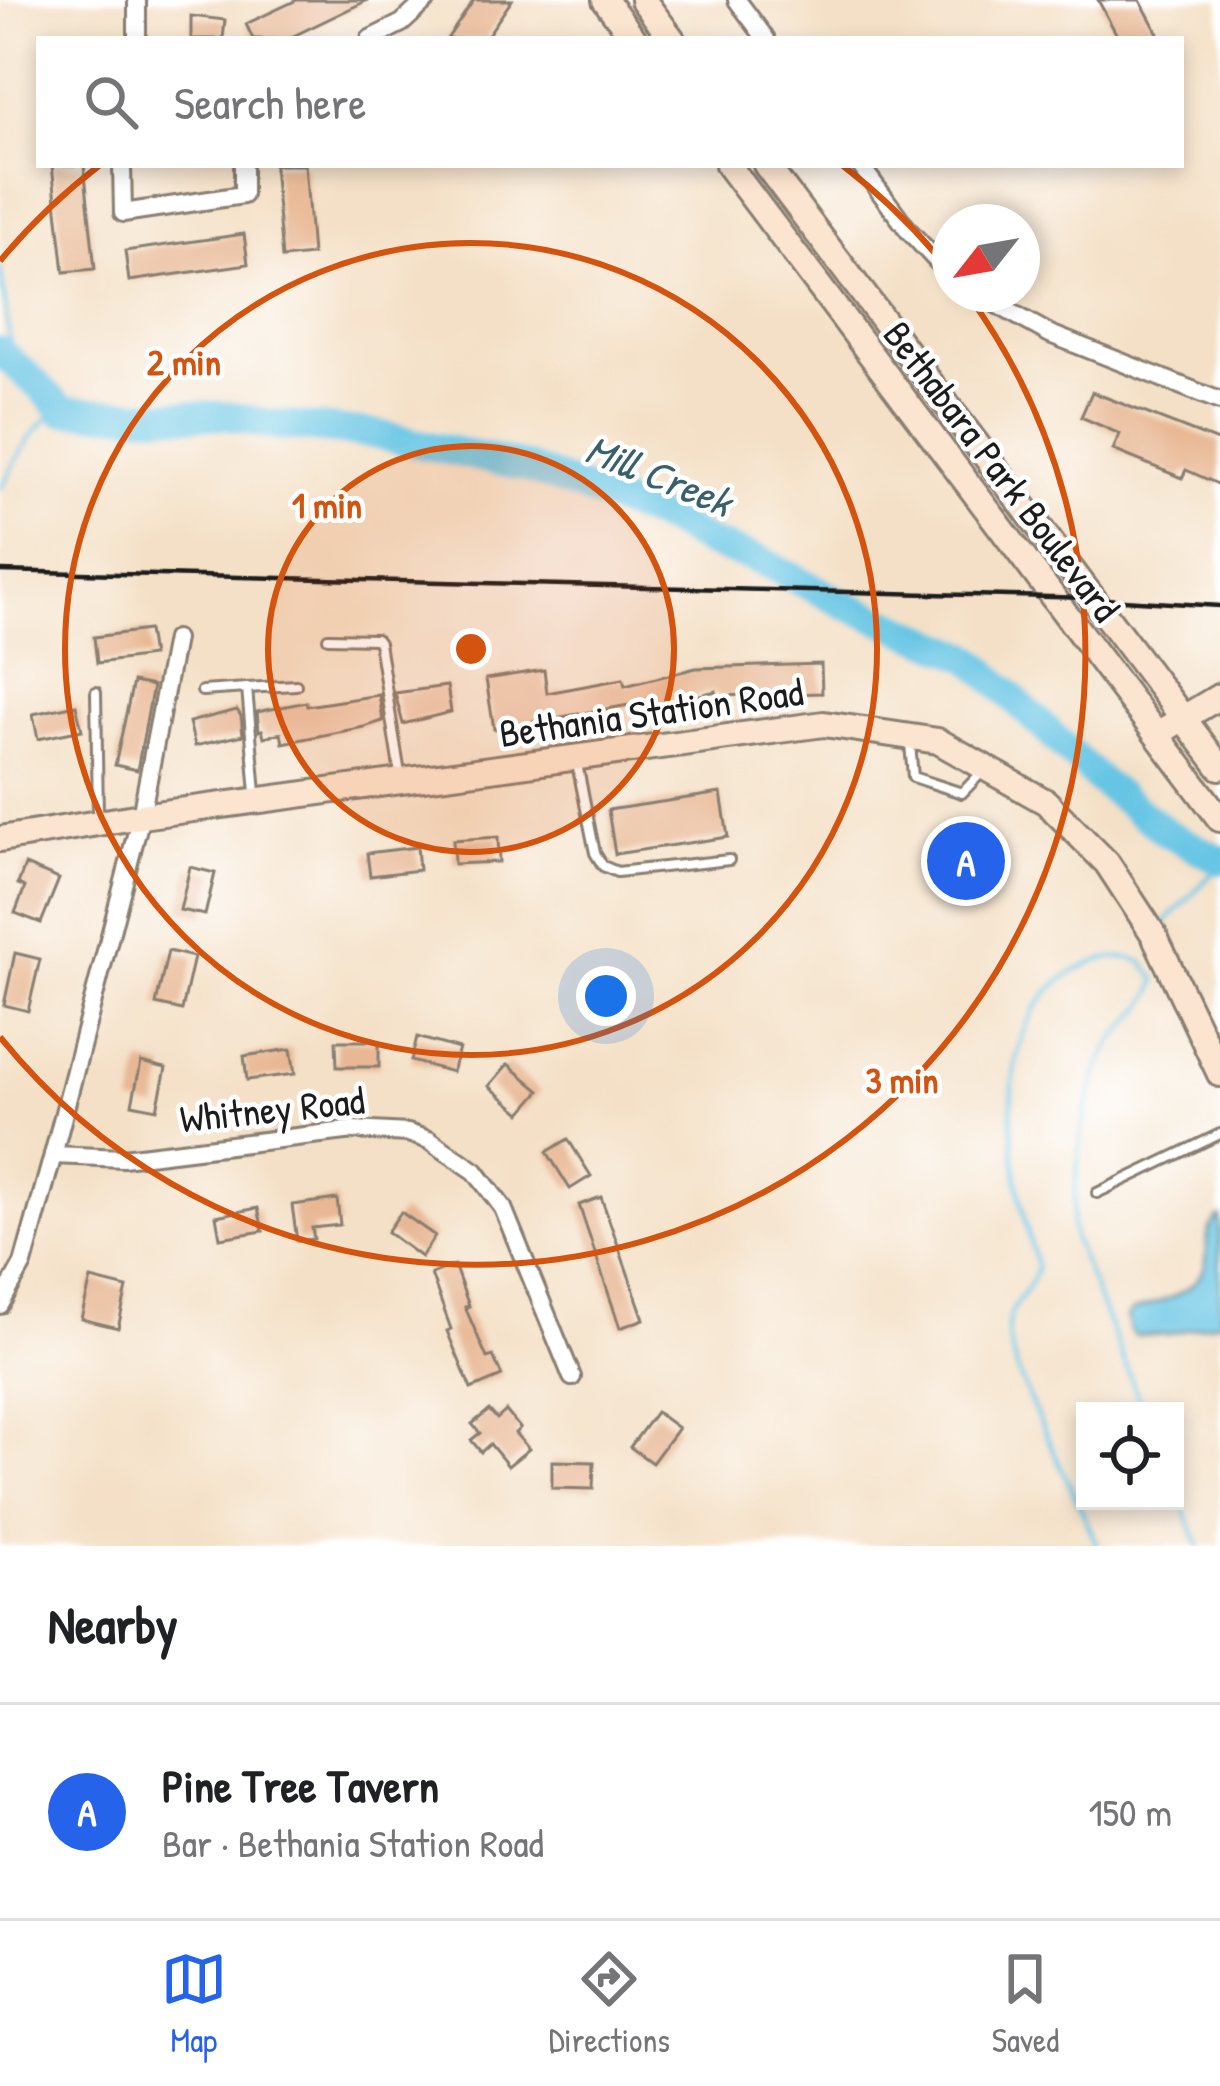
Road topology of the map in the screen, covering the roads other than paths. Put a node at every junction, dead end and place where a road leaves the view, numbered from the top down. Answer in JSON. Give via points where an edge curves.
{"nodes":[{"id":1,"x":137,"y":0,"type":"edge"},
{"id":2,"x":427,"y":0,"type":"edge"},
{"id":3,"x":605,"y":0,"type":"edge"},
{"id":4,"x":643,"y":0,"type":"edge"},
{"id":5,"x":737,"y":0,"type":"edge"},
{"id":6,"x":137,"y":36,"type":"edge"},
{"id":7,"x":376,"y":36,"type":"edge"},
{"id":8,"x":632,"y":36,"type":"edge"},
{"id":9,"x":670,"y":36,"type":"edge"},
{"id":10,"x":764,"y":36,"type":"edge"},
{"id":11,"x":122,"y":168,"type":"edge"},
{"id":12,"x":242,"y":168,"type":"edge"},
{"id":13,"x":730,"y":168,"type":"edge"},
{"id":14,"x":768,"y":168,"type":"edge"},
{"id":15,"x":862,"y":168,"type":"edge"},
{"id":16,"x":932,"y":256,"type":"edge"},
{"id":17,"x":1011,"y":312,"type":"edge"},
{"id":18,"x":1220,"y":401,"type":"edge"},
{"id":19,"x":328,"y":638,"type":"dead end"},
{"id":20,"x":175,"y":639,"type":"dead end"},
{"id":21,"x":296,"y":685,"type":"dead end"},
{"id":22,"x":247,"y":688,"type":"junction"},
{"id":23,"x":96,"y":692,"type":"dead end"},
{"id":24,"x":202,"y":692,"type":"dead end"},
{"id":25,"x":1220,"y":696,"type":"edge"},
{"id":26,"x":1180,"y":719,"type":"junction"},
{"id":27,"x":1155,"y":736,"type":"junction"},
{"id":28,"x":910,"y":737,"type":"junction"},
{"id":29,"x":575,"y":758,"type":"junction"},
{"id":30,"x":1220,"y":767,"type":"edge"},
{"id":31,"x":986,"y":768,"type":"junction"},
{"id":32,"x":401,"y":782,"type":"junction"},
{"id":33,"x":256,"y":801,"type":"junction"},
{"id":34,"x":1213,"y":812,"type":"edge"},
{"id":35,"x":141,"y":816,"type":"junction"},
{"id":36,"x":98,"y":824,"type":"junction"},
{"id":37,"x":0,"y":839,"type":"edge"},
{"id":38,"x":729,"y":860,"type":"dead end"},
{"id":39,"x":1220,"y":1074,"type":"edge"},
{"id":40,"x":1220,"y":1134,"type":"edge"},
{"id":41,"x":53,"y":1155,"type":"junction"},
{"id":42,"x":1097,"y":1193,"type":"dead end"},
{"id":43,"x":0,"y":1305,"type":"edge"},
{"id":44,"x":572,"y":1377,"type":"dead end"}],
"edges":[{"from":1,"to":6,"type":"street"},
{"from":2,"to":7,"type":"street"},
{"from":3,"to":8,"type":"street"},
{"from":4,"to":9,"type":"street"},
{"from":5,"to":10,"type":"street"},
{"from":11,"to":12,"type":"street","via":[[123,213],[243,195]]},
{"from":13,"to":27,"type":"street","name":"Bethabara Park Boulevard"},
{"from":14,"to":26,"type":"street","name":"Bethabara Park Boulevard"},
{"from":15,"to":16,"type":"street"},
{"from":17,"to":18,"type":"street"},
{"from":19,"to":32,"type":"lane","via":[[379,644]]},
{"from":20,"to":35,"type":"street"},
{"from":21,"to":22,"type":"lane"},
{"from":22,"to":24,"type":"lane"},
{"from":22,"to":33,"type":"lane"},
{"from":23,"to":36,"type":"lane"},
{"from":25,"to":26,"type":"street"},
{"from":26,"to":27,"type":"street"},
{"from":26,"to":30,"type":"street","name":"Bethabara Park Boulevard"},
{"from":27,"to":34,"type":"street","name":"Bethabara Park Boulevard"},
{"from":28,"to":29,"type":"street","name":"Bethania Station Road","via":[[824,724]]},
{"from":28,"to":31,"type":"street","name":"Bethania Station Road","via":[[938,741]]},
{"from":28,"to":31,"type":"lane","via":[[913,777],[962,794]]},
{"from":29,"to":32,"type":"street","name":"Bethania Station Road"},
{"from":29,"to":38,"type":"lane","via":[[603,866],[616,872]]},
{"from":31,"to":39,"type":"street","name":"Bethania Station Road","via":[[1046,802],[1107,863],[1154,935]]},
{"from":32,"to":33,"type":"street","name":"Bethania Station Road"},
{"from":33,"to":35,"type":"street","name":"Bethania Station Road"},
{"from":35,"to":36,"type":"street","name":"Bethania Station Road"},
{"from":35,"to":41,"type":"street"},
{"from":36,"to":37,"type":"street","name":"Bethania Station Road"},
{"from":40,"to":42,"type":"lane"},
{"from":41,"to":43,"type":"street","via":[[23,1264]]},
{"from":41,"to":44,"type":"street","name":"Whitney Road","via":[[123,1158],[354,1130],[429,1140],[475,1172],[503,1208]]}]}
